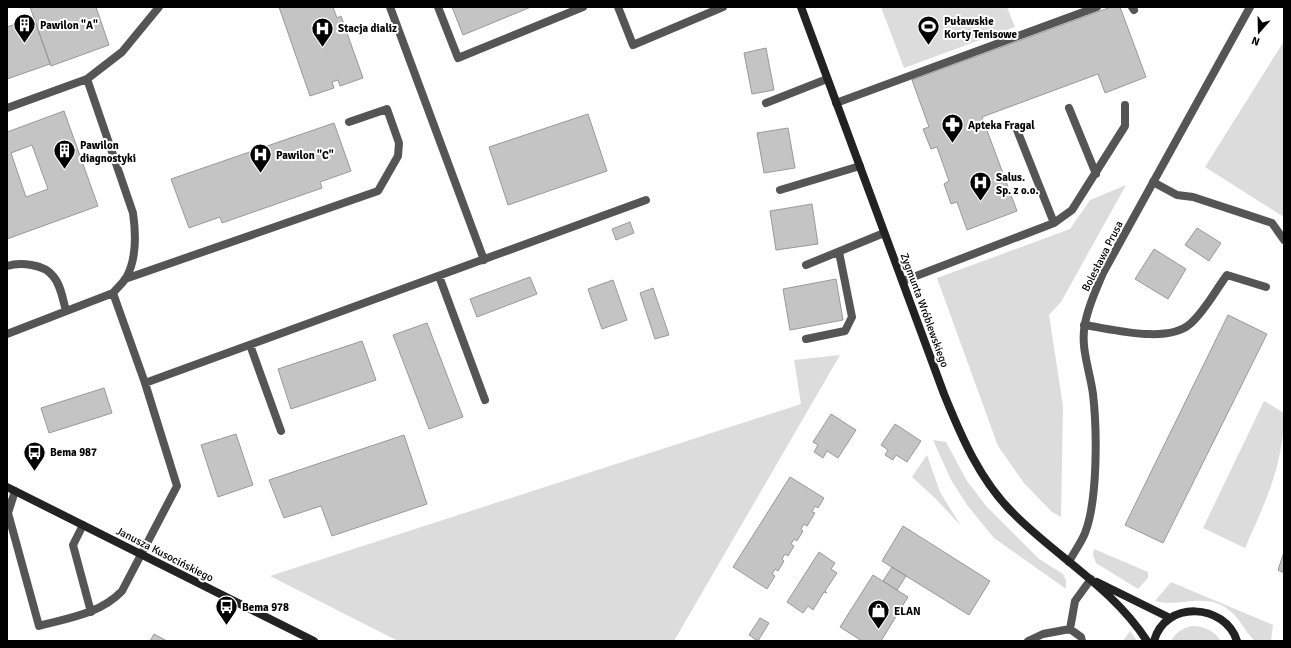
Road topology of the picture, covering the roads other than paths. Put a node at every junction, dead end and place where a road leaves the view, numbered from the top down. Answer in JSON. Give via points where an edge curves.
{"nodes":[{"id":1,"x":159,"y":7,"type":"edge"},
{"id":2,"x":390,"y":7,"type":"edge"},
{"id":3,"x":438,"y":7,"type":"edge"},
{"id":4,"x":583,"y":7,"type":"edge"},
{"id":5,"x":618,"y":7,"type":"edge"},
{"id":6,"x":723,"y":7,"type":"edge"},
{"id":7,"x":801,"y":7,"type":"edge"},
{"id":8,"x":1097,"y":7,"type":"edge"},
{"id":9,"x":1250,"y":7,"type":"edge"},
{"id":10,"x":87,"y":79,"type":"junction"},
{"id":11,"x":827,"y":79,"type":"junction"},
{"id":12,"x":766,"y":103,"type":"dead end"},
{"id":13,"x":836,"y":103,"type":"junction"},
{"id":14,"x":1125,"y":104,"type":"dead end"},
{"id":15,"x":7,"y":108,"type":"edge"},
{"id":16,"x":1069,"y":108,"type":"dead end"},
{"id":17,"x":349,"y":122,"type":"dead end"},
{"id":18,"x":1017,"y":130,"type":"dead end"},
{"id":19,"x":860,"y":166,"type":"junction"},
{"id":20,"x":1096,"y":174,"type":"junction"},
{"id":21,"x":1153,"y":182,"type":"junction"},
{"id":22,"x":780,"y":190,"type":"dead end"},
{"id":23,"x":646,"y":200,"type":"dead end"},
{"id":24,"x":1054,"y":223,"type":"junction"},
{"id":25,"x":884,"y":233,"type":"junction"},
{"id":26,"x":1284,"y":240,"type":"edge"},
{"id":27,"x":839,"y":252,"type":"junction"},
{"id":28,"x":484,"y":260,"type":"junction"},
{"id":29,"x":806,"y":265,"type":"dead end"},
{"id":30,"x":7,"y":266,"type":"edge"},
{"id":31,"x":439,"y":276,"type":"junction"},
{"id":32,"x":125,"y":279,"type":"junction"},
{"id":33,"x":903,"y":281,"type":"junction"},
{"id":34,"x":1266,"y":287,"type":"dead end"},
{"id":35,"x":113,"y":293,"type":"junction"},
{"id":36,"x":66,"y":311,"type":"junction"},
{"id":37,"x":1084,"y":325,"type":"junction"},
{"id":38,"x":7,"y":334,"type":"edge"},
{"id":39,"x":806,"y":339,"type":"dead end"},
{"id":40,"x":250,"y":345,"type":"junction"},
{"id":41,"x":145,"y":383,"type":"junction"},
{"id":42,"x":485,"y":400,"type":"dead end"},
{"id":43,"x":281,"y":431,"type":"dead end"},
{"id":44,"x":7,"y":487,"type":"edge"},
{"id":45,"x":15,"y":491,"type":"junction"},
{"id":46,"x":83,"y":525,"type":"junction"},
{"id":47,"x":142,"y":555,"type":"junction"},
{"id":48,"x":1069,"y":562,"type":"junction"},
{"id":49,"x":1091,"y":579,"type":"junction"},
{"id":50,"x":91,"y":612,"type":"junction"},
{"id":51,"x":1170,"y":618,"type":"junction"},
{"id":52,"x":1070,"y":629,"type":"junction"},
{"id":53,"x":314,"y":641,"type":"edge"},
{"id":54,"x":1028,"y":641,"type":"edge"},
{"id":55,"x":1082,"y":641,"type":"edge"},
{"id":56,"x":1147,"y":641,"type":"edge"},
{"id":57,"x":1154,"y":641,"type":"edge"},
{"id":58,"x":1237,"y":641,"type":"edge"}],
"edges":[{"from":1,"to":10,"type":"street","via":[[122,52]]},
{"from":2,"to":28,"type":"street"},
{"from":3,"to":4,"type":"street","via":[[458,58]]},
{"from":5,"to":6,"type":"street","via":[[633,45]]},
{"from":7,"to":11,"type":"street","name":"Zygmunta Wróblewskiego"},
{"from":8,"to":13,"type":"street"},
{"from":9,"to":21,"type":"street","name":"Bolesława Prusa"},
{"from":10,"to":15,"type":"street"},
{"from":10,"to":32,"type":"street","via":[[133,212],[136,232],[134,250]]},
{"from":11,"to":12,"type":"street"},
{"from":11,"to":13,"type":"street","name":"Zygmunta Wróblewskiego"},
{"from":13,"to":19,"type":"street","name":"Zygmunta Wróblewskiego"},
{"from":14,"to":20,"type":"street","via":[[1125,126]]},
{"from":16,"to":20,"type":"street"},
{"from":17,"to":32,"type":"street","via":[[387,109],[399,143],[398,156],[378,190]]},
{"from":18,"to":24,"type":"street"},
{"from":19,"to":22,"type":"street"},
{"from":19,"to":25,"type":"street","name":"Zygmunta Wróblewskiego"},
{"from":20,"to":24,"type":"street","via":[[1072,210]]},
{"from":21,"to":26,"type":"street","via":[[1177,195],[1192,197],[1272,223]]},
{"from":21,"to":37,"type":"street","name":"Bolesława Prusa","via":[[1103,273]]},
{"from":23,"to":28,"type":"street"},
{"from":24,"to":33,"type":"street"},
{"from":25,"to":27,"type":"street"},
{"from":25,"to":33,"type":"street","name":"Zygmunta Wróblewskiego"},
{"from":27,"to":29,"type":"street"},
{"from":27,"to":39,"type":"street","via":[[852,317],[845,331]]},
{"from":28,"to":31,"type":"street"},
{"from":30,"to":36,"type":"street","via":[[17,263],[37,266],[53,275]]},
{"from":31,"to":40,"type":"street"},
{"from":31,"to":42,"type":"street"},
{"from":32,"to":35,"type":"street"},
{"from":33,"to":48,"type":"street","name":"Zygmunta Wróblewskiego","via":[[944,394],[968,450],[1012,512]]},
{"from":34,"to":37,"type":"street","via":[[1227,274],[1199,315],[1176,331],[1155,335]]},
{"from":35,"to":36,"type":"street"},
{"from":35,"to":41,"type":"street"},
{"from":36,"to":38,"type":"street"},
{"from":37,"to":48,"type":"street","name":"Bolesława Prusa","via":[[1084,343],[1093,393],[1094,487],[1091,514],[1085,533]]},
{"from":40,"to":41,"type":"street"},
{"from":40,"to":43,"type":"street"},
{"from":41,"to":47,"type":"street","via":[[177,486]]},
{"from":44,"to":45,"type":"street","name":"Janusza Kusocińskiego"},
{"from":45,"to":46,"type":"street","name":"Janusza Kusocińskiego"},
{"from":45,"to":50,"type":"street","via":[[8,513],[39,626]]},
{"from":46,"to":47,"type":"street","name":"Janusza Kusocińskiego"},
{"from":46,"to":50,"type":"street","via":[[73,545]]},
{"from":47,"to":50,"type":"street","via":[[122,591],[112,602]]},
{"from":47,"to":53,"type":"street","name":"Janusza Kusocińskiego"},
{"from":48,"to":49,"type":"street","name":"Zygmunta Wróblewskiego"},
{"from":49,"to":51,"type":"street","name":"Zygmunta Wróblewskiego"},
{"from":49,"to":52,"type":"street","via":[[1075,601]]},
{"from":49,"to":56,"type":"street","name":"Zygmunta Wróblewskiego","via":[[1141,630]]},
{"from":51,"to":57,"type":"street"},
{"from":51,"to":58,"type":"street","via":[[1184,612],[1199,611],[1213,614],[1226,622]]},
{"from":52,"to":54,"type":"street","via":[[1043,634]]},
{"from":52,"to":55,"type":"street","via":[[1081,637]]}]}
